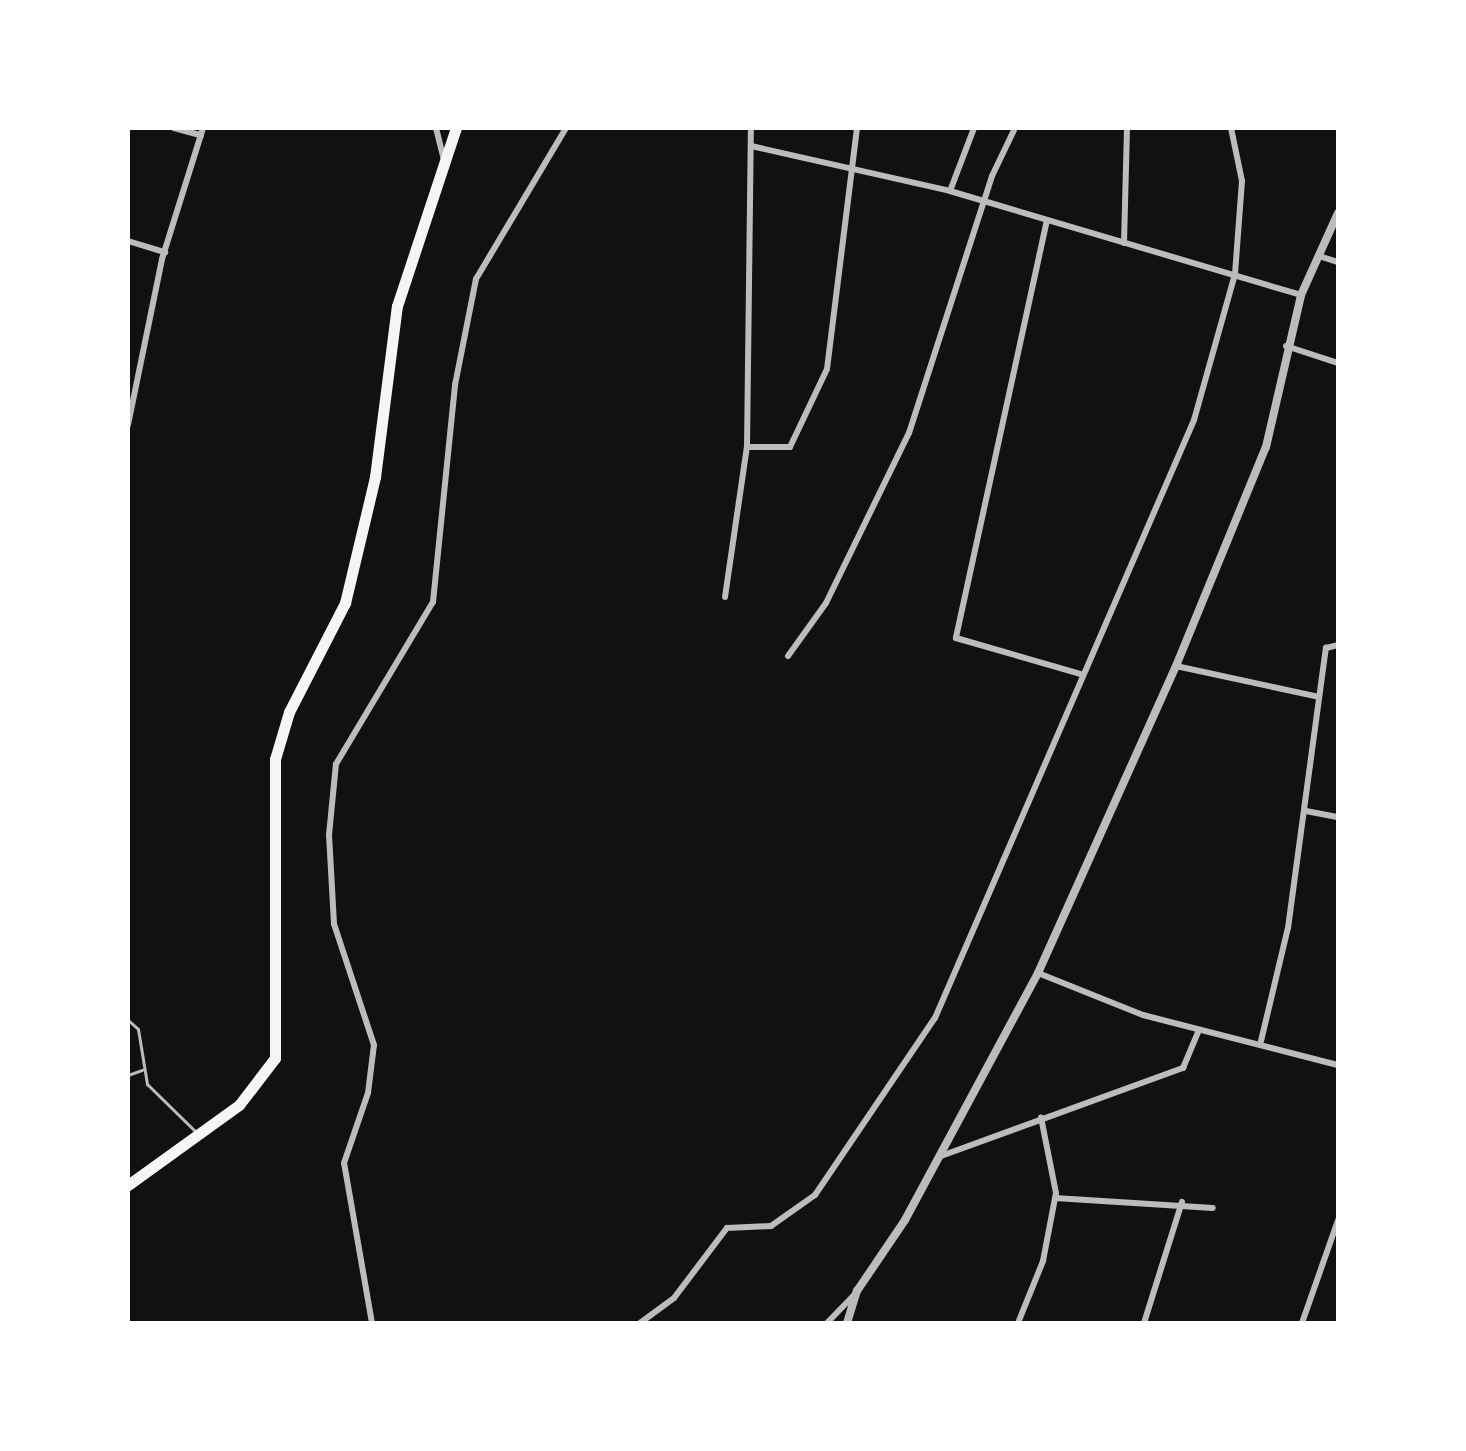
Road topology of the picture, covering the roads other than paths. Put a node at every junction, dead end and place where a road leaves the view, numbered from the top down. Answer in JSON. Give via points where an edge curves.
{"nodes":[{"id":1,"x":174,"y":128,"type":"edge"},
{"id":2,"x":436,"y":128,"type":"edge"},
{"id":3,"x":456,"y":128,"type":"edge"},
{"id":4,"x":566,"y":128,"type":"edge"},
{"id":5,"x":751,"y":128,"type":"edge"},
{"id":6,"x":857,"y":128,"type":"edge"},
{"id":7,"x":974,"y":128,"type":"edge"},
{"id":8,"x":1015,"y":128,"type":"edge"},
{"id":9,"x":1127,"y":128,"type":"edge"},
{"id":10,"x":1231,"y":128,"type":"edge"},
{"id":11,"x":202,"y":131,"type":"edge"},
{"id":12,"x":751,"y":146,"type":"junction"},
{"id":13,"x":445,"y":163,"type":"junction"},
{"id":14,"x":848,"y":172,"type":"junction"},
{"id":15,"x":950,"y":191,"type":"junction"},
{"id":16,"x":984,"y":202,"type":"junction"},
{"id":17,"x":1338,"y":213,"type":"edge"},
{"id":18,"x":1047,"y":220,"type":"junction"},
{"id":19,"x":128,"y":241,"type":"edge"},
{"id":20,"x":1124,"y":243,"type":"junction"},
{"id":21,"x":165,"y":252,"type":"junction"},
{"id":22,"x":1319,"y":256,"type":"junction"},
{"id":23,"x":1338,"y":262,"type":"edge"},
{"id":24,"x":1235,"y":274,"type":"junction"},
{"id":25,"x":1301,"y":295,"type":"junction"},
{"id":26,"x":1286,"y":346,"type":"junction"},
{"id":27,"x":1338,"y":363,"type":"edge"},
{"id":28,"x":128,"y":425,"type":"edge"},
{"id":29,"x":747,"y":447,"type":"junction"},
{"id":30,"x":725,"y":597,"type":"dead end"},
{"id":31,"x":1338,"y":645,"type":"edge"},
{"id":32,"x":788,"y":656,"type":"dead end"},
{"id":33,"x":1176,"y":666,"type":"junction"},
{"id":34,"x":1081,"y":674,"type":"junction"},
{"id":35,"x":1319,"y":697,"type":"junction"},
{"id":36,"x":1306,"y":811,"type":"junction"},
{"id":37,"x":1338,"y":817,"type":"edge"},
{"id":38,"x":1038,"y":973,"type":"junction"},
{"id":39,"x":128,"y":1020,"type":"edge"},
{"id":40,"x":1199,"y":1030,"type":"junction"},
{"id":41,"x":1261,"y":1041,"type":"junction"},
{"id":42,"x":1338,"y":1065,"type":"edge"},
{"id":43,"x":142,"y":1070,"type":"junction"},
{"id":44,"x":128,"y":1075,"type":"edge"},
{"id":45,"x":1041,"y":1117,"type":"junction"},
{"id":46,"x":200,"y":1135,"type":"junction"},
{"id":47,"x":939,"y":1156,"type":"junction"},
{"id":48,"x":128,"y":1185,"type":"edge"},
{"id":49,"x":1055,"y":1198,"type":"junction"},
{"id":50,"x":1182,"y":1202,"type":"junction"},
{"id":51,"x":1213,"y":1208,"type":"dead end"},
{"id":52,"x":1338,"y":1220,"type":"edge"},
{"id":53,"x":857,"y":1291,"type":"junction"},
{"id":54,"x":372,"y":1323,"type":"edge"},
{"id":55,"x":640,"y":1323,"type":"edge"},
{"id":56,"x":827,"y":1323,"type":"edge"},
{"id":57,"x":847,"y":1323,"type":"edge"},
{"id":58,"x":1018,"y":1323,"type":"edge"},
{"id":59,"x":1144,"y":1323,"type":"edge"},
{"id":60,"x":1302,"y":1323,"type":"edge"}],
"edges":[{"from":1,"to":11,"type":"street"},
{"from":2,"to":13,"type":"street"},
{"from":3,"to":13,"type":"highway"},
{"from":4,"to":54,"type":"street","via":[[476,279],[455,385],[433,602],[336,764],[329,835],[334,924],[374,1045],[368,1093],[344,1163]]},
{"from":5,"to":12,"type":"street"},
{"from":6,"to":14,"type":"street"},
{"from":7,"to":15,"type":"street"},
{"from":8,"to":16,"type":"street"},
{"from":9,"to":20,"type":"street"},
{"from":10,"to":24,"type":"street","via":[[1242,181]]},
{"from":11,"to":21,"type":"street"},
{"from":12,"to":14,"type":"street"},
{"from":12,"to":29,"type":"street"},
{"from":13,"to":46,"type":"highway","via":[[397,306],[375,477],[349,589],[289,712],[275,759],[275,1058],[239,1105]]},
{"from":14,"to":15,"type":"street"},
{"from":14,"to":29,"type":"street","via":[[827,369],[790,447]]},
{"from":15,"to":16,"type":"street"},
{"from":16,"to":18,"type":"street"},
{"from":16,"to":32,"type":"street","via":[[909,433],[826,603]]},
{"from":17,"to":22,"type":"street"},
{"from":18,"to":20,"type":"street"},
{"from":18,"to":34,"type":"street","via":[[956,638]]},
{"from":19,"to":21,"type":"street"},
{"from":20,"to":24,"type":"street"},
{"from":21,"to":28,"type":"street"},
{"from":22,"to":23,"type":"street"},
{"from":22,"to":25,"type":"street"},
{"from":24,"to":25,"type":"street"},
{"from":24,"to":34,"type":"street","via":[[1177,467]]},
{"from":25,"to":26,"type":"street"},
{"from":26,"to":27,"type":"street"},
{"from":26,"to":33,"type":"street","via":[[1266,447]]},
{"from":29,"to":30,"type":"street"},
{"from":31,"to":35,"type":"street","via":[[1326,648]]},
{"from":33,"to":35,"type":"street"},
{"from":33,"to":38,"type":"street"},
{"from":34,"to":55,"type":"street","via":[[935,1018],[832,1176],[771,1226],[727,1228],[674,1298]]},
{"from":35,"to":36,"type":"street"},
{"from":36,"to":37,"type":"street"},
{"from":36,"to":41,"type":"street"},
{"from":38,"to":40,"type":"street"},
{"from":38,"to":47,"type":"street"},
{"from":39,"to":43,"type":"lane","via":[[138,1029]]},
{"from":40,"to":41,"type":"street"},
{"from":40,"to":45,"type":"street","via":[[1183,1068]]},
{"from":41,"to":42,"type":"street"},
{"from":43,"to":44,"type":"lane"},
{"from":43,"to":46,"type":"lane"},
{"from":45,"to":47,"type":"street"},
{"from":45,"to":49,"type":"street"},
{"from":46,"to":48,"type":"highway"},
{"from":47,"to":53,"type":"street"},
{"from":49,"to":50,"type":"street"},
{"from":49,"to":58,"type":"street","via":[[1043,1261]]},
{"from":50,"to":51,"type":"street"},
{"from":50,"to":59,"type":"street"},
{"from":52,"to":60,"type":"street"},
{"from":53,"to":56,"type":"street"},
{"from":53,"to":57,"type":"street"}]}
